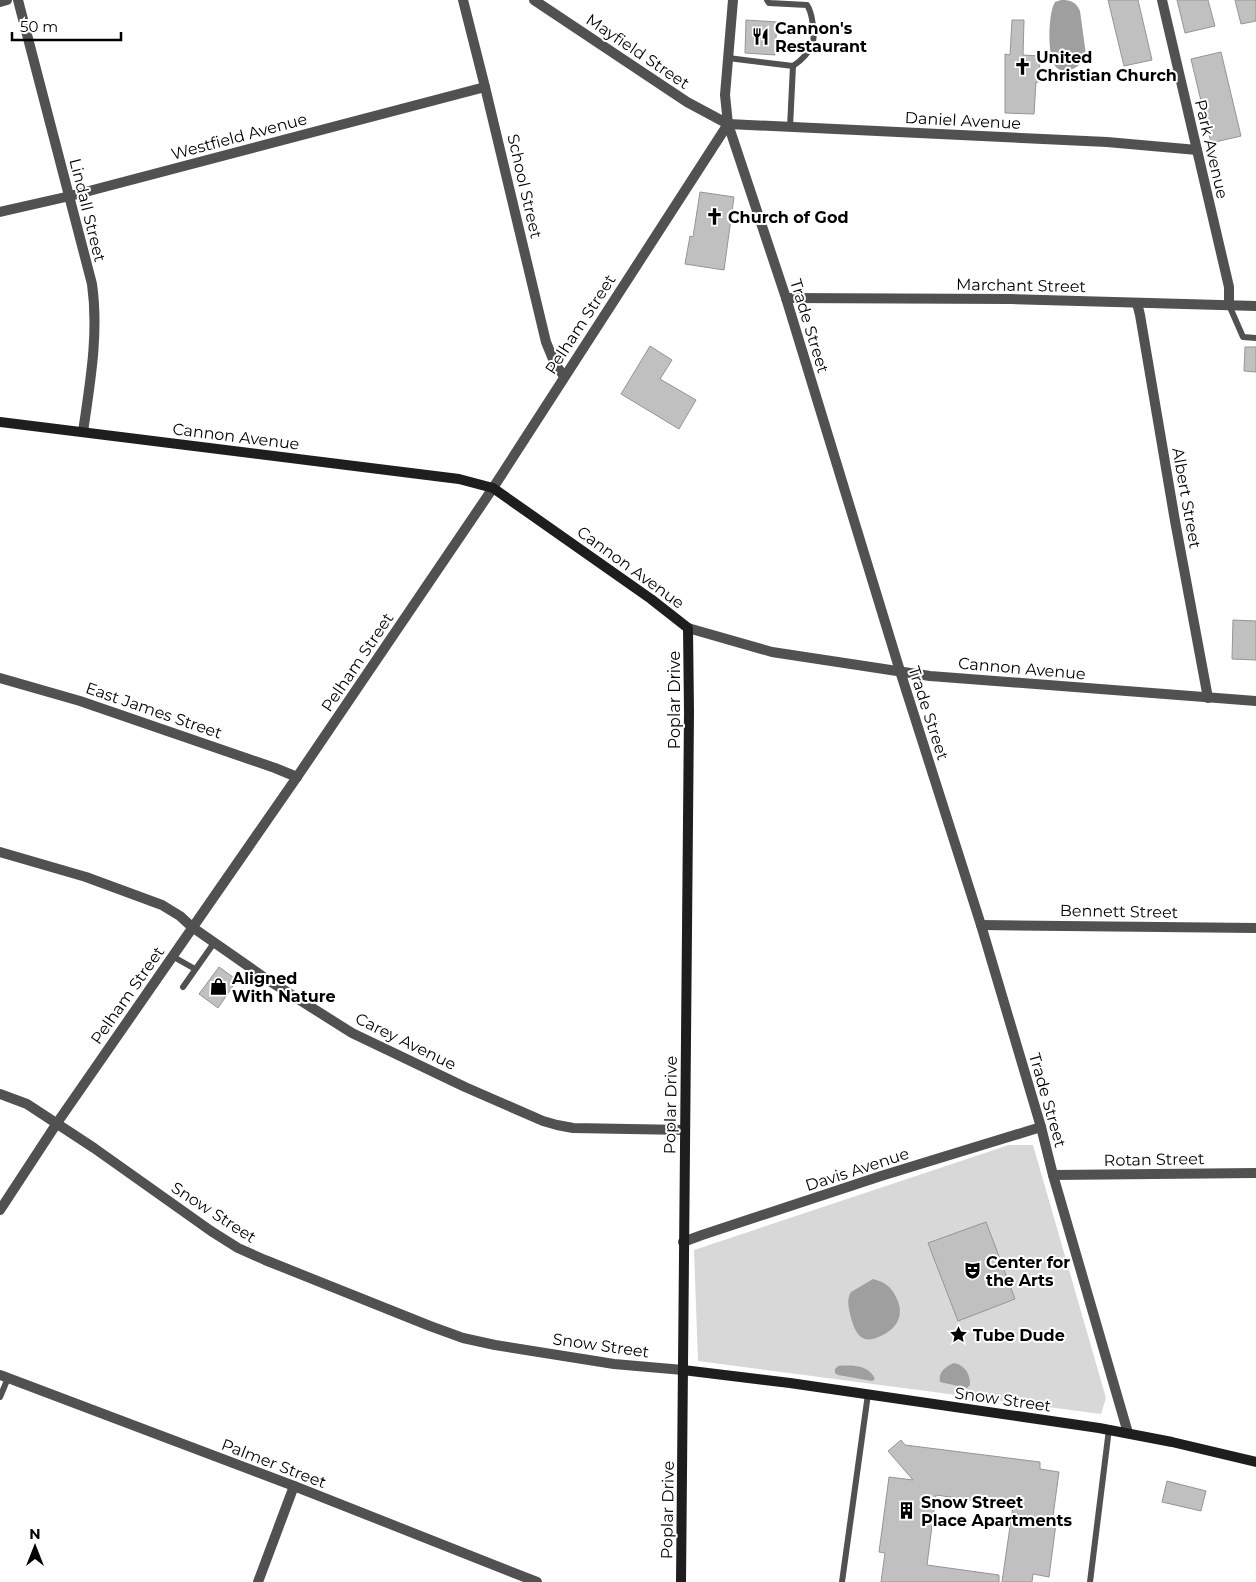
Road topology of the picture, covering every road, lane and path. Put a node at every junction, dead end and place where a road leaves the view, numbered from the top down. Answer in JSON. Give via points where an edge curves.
{"nodes":[{"id":1,"x":7,"y":0,"type":"edge"},
{"id":2,"x":18,"y":0,"type":"edge"},
{"id":3,"x":463,"y":0,"type":"edge"},
{"id":4,"x":534,"y":0,"type":"edge"},
{"id":5,"x":733,"y":0,"type":"edge"},
{"id":6,"x":767,"y":0,"type":"edge"},
{"id":7,"x":1162,"y":0,"type":"edge"},
{"id":8,"x":0,"y":2,"type":"edge"},
{"id":9,"x":728,"y":58,"type":"junction"},
{"id":10,"x":793,"y":66,"type":"junction"},
{"id":11,"x":486,"y":86,"type":"junction"},
{"id":12,"x":728,"y":124,"type":"junction"},
{"id":13,"x":790,"y":127,"type":"junction"},
{"id":14,"x":1197,"y":150,"type":"junction"},
{"id":15,"x":70,"y":196,"type":"junction"},
{"id":16,"x":0,"y":212,"type":"edge"},
{"id":17,"x":786,"y":298,"type":"junction"},
{"id":18,"x":1137,"y":303,"type":"junction"},
{"id":19,"x":1229,"y":305,"type":"junction"},
{"id":20,"x":1256,"y":306,"type":"edge"},
{"id":21,"x":1256,"y":338,"type":"edge"},
{"id":22,"x":564,"y":376,"type":"junction"},
{"id":23,"x":0,"y":422,"type":"edge"},
{"id":24,"x":83,"y":432,"type":"junction"},
{"id":25,"x":493,"y":488,"type":"junction"},
{"id":26,"x":688,"y":628,"type":"junction"},
{"id":27,"x":900,"y":671,"type":"junction"},
{"id":28,"x":0,"y":678,"type":"edge"},
{"id":29,"x":1208,"y":698,"type":"junction"},
{"id":30,"x":1256,"y":701,"type":"edge"},
{"id":31,"x":297,"y":778,"type":"junction"},
{"id":32,"x":0,"y":852,"type":"edge"},
{"id":33,"x":981,"y":925,"type":"junction"},
{"id":34,"x":192,"y":927,"type":"junction"},
{"id":35,"x":1256,"y":928,"type":"edge"},
{"id":36,"x":214,"y":943,"type":"junction"},
{"id":37,"x":172,"y":956,"type":"junction"},
{"id":38,"x":195,"y":969,"type":"junction"},
{"id":39,"x":183,"y":987,"type":"dead end"},
{"id":40,"x":0,"y":1094,"type":"edge"},
{"id":41,"x":57,"y":1123,"type":"junction"},
{"id":42,"x":1041,"y":1127,"type":"junction"},
{"id":43,"x":685,"y":1130,"type":"junction"},
{"id":44,"x":1256,"y":1173,"type":"edge"},
{"id":45,"x":1053,"y":1176,"type":"junction"},
{"id":46,"x":0,"y":1210,"type":"edge"},
{"id":47,"x":684,"y":1242,"type":"junction"},
{"id":48,"x":683,"y":1370,"type":"junction"},
{"id":49,"x":4,"y":1376,"type":"edge"},
{"id":50,"x":868,"y":1394,"type":"junction"},
{"id":51,"x":0,"y":1396,"type":"edge"},
{"id":52,"x":1109,"y":1429,"type":"junction"},
{"id":53,"x":1128,"y":1433,"type":"junction"},
{"id":54,"x":1256,"y":1462,"type":"edge"},
{"id":55,"x":294,"y":1486,"type":"junction"},
{"id":56,"x":258,"y":1582,"type":"edge"},
{"id":57,"x":537,"y":1582,"type":"edge"},
{"id":58,"x":681,"y":1582,"type":"edge"},
{"id":59,"x":842,"y":1582,"type":"edge"},
{"id":60,"x":1090,"y":1582,"type":"edge"}],
"edges":[{"from":1,"to":8,"type":"street"},
{"from":2,"to":15,"type":"street","name":"Lindall Street"},
{"from":3,"to":11,"type":"street","name":"School Street"},
{"from":4,"to":12,"type":"street","name":"Mayfield Street","via":[[687,102]]},
{"from":5,"to":9,"type":"street","name":"Trade Street"},
{"from":6,"to":10,"type":"lane","via":[[769,3],[807,5],[811,11],[813,42],[801,61]]},
{"from":7,"to":14,"type":"street","name":"Park Avenue"},
{"from":9,"to":10,"type":"lane"},
{"from":9,"to":12,"type":"street","name":"Trade Street","via":[[725,95]]},
{"from":10,"to":13,"type":"lane"},
{"from":11,"to":15,"type":"street","name":"Westfield Avenue"},
{"from":11,"to":22,"type":"street","name":"School Street","via":[[546,342]]},
{"from":12,"to":13,"type":"street","name":"Daniel Avenue"},
{"from":12,"to":17,"type":"street","name":"Trade Street"},
{"from":12,"to":22,"type":"street","name":"Pelham Street"},
{"from":13,"to":14,"type":"street","name":"Daniel Avenue","via":[[1107,142]]},
{"from":14,"to":19,"type":"street","name":"Park Avenue","via":[[1229,287]]},
{"from":15,"to":16,"type":"street","name":"Westfield Avenue"},
{"from":15,"to":24,"type":"street","name":"Lindall Street","via":[[95,306],[96,329]]},
{"from":17,"to":18,"type":"street","name":"Marchant Street"},
{"from":17,"to":27,"type":"street","name":"Trade Street"},
{"from":18,"to":19,"type":"street","name":"Marchant Street"},
{"from":18,"to":29,"type":"street","name":"Albert Street"},
{"from":19,"to":20,"type":"street","name":"Marchant Street"},
{"from":19,"to":21,"type":"lane","via":[[1243,337]]},
{"from":22,"to":25,"type":"street","name":"Pelham Street"},
{"from":23,"to":24,"type":"street","name":"Cannon Avenue"},
{"from":24,"to":25,"type":"street","name":"Cannon Avenue","via":[[459,480]]},
{"from":25,"to":26,"type":"street","name":"Cannon Avenue","via":[[652,599]]},
{"from":25,"to":31,"type":"street","name":"Pelham Street"},
{"from":26,"to":27,"type":"street","name":"Cannon Avenue","via":[[772,652]]},
{"from":26,"to":43,"type":"street","name":"Poplar Drive"},
{"from":27,"to":29,"type":"street","name":"Cannon Avenue"},
{"from":27,"to":33,"type":"street","name":"Trade Street"},
{"from":28,"to":31,"type":"street","name":"East James Street","via":[[80,701]]},
{"from":29,"to":30,"type":"street","name":"Cannon Avenue"},
{"from":31,"to":34,"type":"street","name":"Pelham Street"},
{"from":32,"to":34,"type":"street","name":"Carey Avenue","via":[[86,877],[162,905]]},
{"from":33,"to":35,"type":"street","name":"Bennett Street"},
{"from":33,"to":42,"type":"street","name":"Trade Street"},
{"from":34,"to":36,"type":"street","name":"Carey Avenue"},
{"from":34,"to":37,"type":"street","name":"Pelham Street"},
{"from":36,"to":38,"type":"lane"},
{"from":36,"to":43,"type":"street","name":"Carey Avenue","via":[[352,1032],[543,1121],[573,1128]]},
{"from":37,"to":38,"type":"lane"},
{"from":37,"to":41,"type":"street","name":"Pelham Street"},
{"from":38,"to":39,"type":"lane"},
{"from":40,"to":41,"type":"street","name":"Snow Street","via":[[27,1104]]},
{"from":41,"to":46,"type":"street","name":"Pelham Street"},
{"from":41,"to":48,"type":"street","name":"Snow Street","via":[[238,1248],[430,1326],[495,1345],[614,1364]]},
{"from":42,"to":45,"type":"street","name":"Trade Street"},
{"from":42,"to":47,"type":"street","name":"Davis Avenue","via":[[868,1180]]},
{"from":43,"to":47,"type":"street","name":"Poplar Drive"},
{"from":44,"to":45,"type":"street","name":"Rotan Street"},
{"from":45,"to":53,"type":"street","name":"Trade Street"},
{"from":47,"to":48,"type":"street","name":"Poplar Drive"},
{"from":48,"to":50,"type":"street","name":"Snow Street"},
{"from":48,"to":58,"type":"street","name":"Poplar Drive"},
{"from":49,"to":51,"type":"lane"},
{"from":49,"to":55,"type":"street","name":"Palmer Street"},
{"from":50,"to":52,"type":"street","name":"Snow Street"},
{"from":50,"to":59,"type":"lane"},
{"from":52,"to":53,"type":"street","name":"Snow Street"},
{"from":52,"to":60,"type":"lane"},
{"from":53,"to":54,"type":"street","name":"Snow Street"},
{"from":55,"to":56,"type":"street"},
{"from":55,"to":57,"type":"street","name":"Palmer Street"}]}
